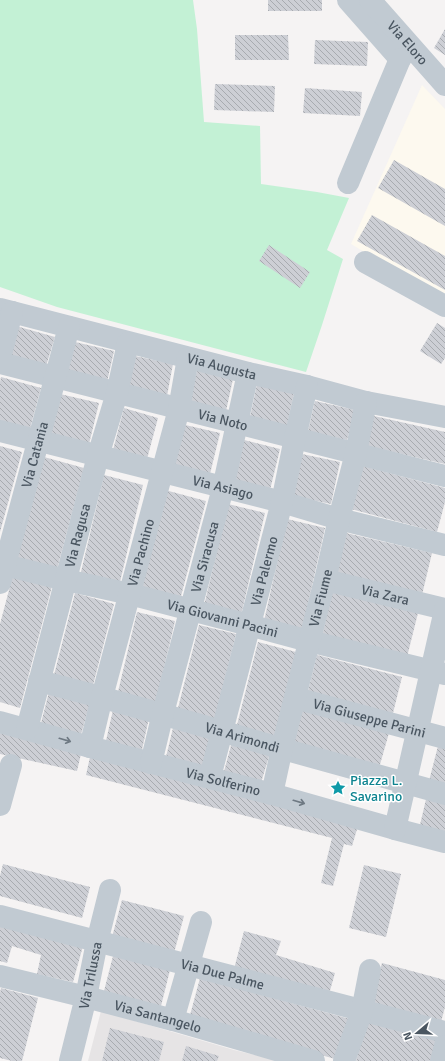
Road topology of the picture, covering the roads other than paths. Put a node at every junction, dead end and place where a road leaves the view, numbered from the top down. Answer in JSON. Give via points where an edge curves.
{"nodes":[{"id":1,"x":348,"y":0,"type":"edge"},
{"id":2,"x":370,"y":0,"type":"edge"},
{"id":3,"x":405,"y":52,"type":"junction"},
{"id":4,"x":445,"y":85,"type":"edge"},
{"id":5,"x":348,"y":183,"type":"dead end"},
{"id":6,"x":365,"y":262,"type":"dead end"},
{"id":7,"x":445,"y":306,"type":"edge"},
{"id":8,"x":6,"y":311,"type":"edge"},
{"id":9,"x":69,"y":327,"type":"junction"},
{"id":10,"x":128,"y":343,"type":"junction"},
{"id":11,"x":0,"y":358,"type":"edge"},
{"id":12,"x":188,"y":358,"type":"junction"},
{"id":13,"x":0,"y":363,"type":"edge"},
{"id":14,"x":248,"y":373,"type":"junction"},
{"id":15,"x":56,"y":377,"type":"junction"},
{"id":16,"x":307,"y":386,"type":"junction"},
{"id":17,"x":117,"y":393,"type":"junction"},
{"id":18,"x":366,"y":402,"type":"junction"},
{"id":19,"x":179,"y":408,"type":"junction"},
{"id":20,"x":445,"y":417,"type":"edge"},
{"id":21,"x":237,"y":423,"type":"junction"},
{"id":22,"x":0,"y":431,"type":"edge"},
{"id":23,"x":295,"y":438,"type":"junction"},
{"id":24,"x":38,"y":441,"type":"junction"},
{"id":25,"x":356,"y":454,"type":"junction"},
{"id":26,"x":98,"y":456,"type":"junction"},
{"id":27,"x":162,"y":472,"type":"junction"},
{"id":28,"x":445,"y":476,"type":"edge"},
{"id":29,"x":223,"y":488,"type":"junction"},
{"id":30,"x":282,"y":502,"type":"junction"},
{"id":31,"x":339,"y":519,"type":"junction"},
{"id":32,"x":445,"y":545,"type":"edge"},
{"id":33,"x":2,"y":571,"type":"edge"},
{"id":34,"x":66,"y":580,"type":"junction"},
{"id":35,"x":325,"y":580,"type":"junction"},
{"id":36,"x":130,"y":594,"type":"junction"},
{"id":37,"x":190,"y":610,"type":"junction"},
{"id":38,"x":445,"y":610,"type":"edge"},
{"id":39,"x":249,"y":624,"type":"junction"},
{"id":40,"x":309,"y":641,"type":"junction"},
{"id":41,"x":438,"y":673,"type":"edge"},
{"id":42,"x":39,"y":681,"type":"junction"},
{"id":43,"x":102,"y":697,"type":"junction"},
{"id":44,"x":295,"y":698,"type":"junction"},
{"id":45,"x":162,"y":713,"type":"junction"},
{"id":46,"x":0,"y":722,"type":"edge"},
{"id":47,"x":27,"y":730,"type":"junction"},
{"id":48,"x":417,"y":730,"type":"junction"},
{"id":49,"x":222,"y":731,"type":"junction"},
{"id":50,"x":445,"y":738,"type":"edge"},
{"id":51,"x":90,"y":747,"type":"junction"},
{"id":52,"x":282,"y":748,"type":"junction"},
{"id":53,"x":151,"y":763,"type":"junction"},
{"id":54,"x":10,"y":766,"type":"dead end"},
{"id":55,"x":210,"y":778,"type":"junction"},
{"id":56,"x":405,"y":782,"type":"junction"},
{"id":57,"x":272,"y":794,"type":"junction"},
{"id":58,"x":445,"y":794,"type":"edge"},
{"id":59,"x":0,"y":806,"type":"edge"},
{"id":60,"x":395,"y":829,"type":"junction"},
{"id":61,"x":445,"y":842,"type":"edge"},
{"id":62,"x":110,"y":890,"type":"dead end"},
{"id":63,"x":0,"y":916,"type":"edge"},
{"id":64,"x":201,"y":922,"type":"dead end"},
{"id":65,"x":98,"y":942,"type":"junction"},
{"id":66,"x":188,"y":965,"type":"junction"},
{"id":67,"x":370,"y":970,"type":"dead end"},
{"id":68,"x":0,"y":976,"type":"edge"},
{"id":69,"x":86,"y":997,"type":"junction"},
{"id":70,"x":362,"y":1011,"type":"junction"},
{"id":71,"x":173,"y":1020,"type":"junction"},
{"id":72,"x":445,"y":1032,"type":"edge"},
{"id":73,"x":445,"y":1046,"type":"edge"},
{"id":74,"x":70,"y":1061,"type":"edge"},
{"id":75,"x":314,"y":1061,"type":"edge"},
{"id":76,"x":344,"y":1061,"type":"edge"},
{"id":77,"x":441,"y":1061,"type":"edge"}],
"edges":[{"from":1,"to":3,"type":"street"},
{"from":2,"to":3,"type":"street","name":"Via Eloro"},
{"from":3,"to":4,"type":"street","name":"Via Eloro"},
{"from":3,"to":5,"type":"street"},
{"from":6,"to":7,"type":"street"},
{"from":8,"to":9,"type":"street","name":"Via Augusta"},
{"from":8,"to":11,"type":"street"},
{"from":9,"to":10,"type":"street","name":"Via Augusta"},
{"from":9,"to":15,"type":"street","name":"Via Catania"},
{"from":10,"to":12,"type":"street","name":"Via Augusta"},
{"from":10,"to":17,"type":"street","name":"Via Ragusa"},
{"from":12,"to":14,"type":"street","name":"Via Augusta"},
{"from":12,"to":19,"type":"street","name":"Via Pachino"},
{"from":13,"to":15,"type":"street","name":"Via Noto"},
{"from":14,"to":16,"type":"street","name":"Via Augusta"},
{"from":14,"to":21,"type":"street","name":"Via Siracusa"},
{"from":15,"to":17,"type":"street","name":"Via Noto"},
{"from":15,"to":24,"type":"street","name":"Via Catania"},
{"from":16,"to":18,"type":"street","name":"Via Augusta"},
{"from":16,"to":23,"type":"street","name":"Via Palermo"},
{"from":17,"to":19,"type":"street","name":"Via Noto"},
{"from":17,"to":26,"type":"street","name":"Via Ragusa"},
{"from":18,"to":20,"type":"street","name":"Via Augusta"},
{"from":18,"to":25,"type":"street","name":"Via Fiume"},
{"from":19,"to":21,"type":"street","name":"Via Noto"},
{"from":19,"to":27,"type":"street","name":"Via Pachino"},
{"from":21,"to":23,"type":"street","name":"Via Noto"},
{"from":21,"to":29,"type":"street","name":"Via Siracusa"},
{"from":22,"to":24,"type":"street","name":"Via Asiago"},
{"from":23,"to":25,"type":"street","name":"Via Noto"},
{"from":23,"to":30,"type":"street","name":"Via Palermo"},
{"from":24,"to":26,"type":"street","name":"Via Asiago"},
{"from":24,"to":33,"type":"street","name":"Via Catania"},
{"from":25,"to":28,"type":"street","name":"Via Noto"},
{"from":25,"to":31,"type":"street","name":"Via Fiume"},
{"from":26,"to":27,"type":"street","name":"Via Asiago"},
{"from":26,"to":34,"type":"street","name":"Via Ragusa"},
{"from":27,"to":29,"type":"street","name":"Via Asiago"},
{"from":27,"to":36,"type":"street","name":"Via Pachino"},
{"from":29,"to":30,"type":"street","name":"Via Asiago"},
{"from":29,"to":37,"type":"street","name":"Via Siracusa"},
{"from":30,"to":31,"type":"street","name":"Via Asiago"},
{"from":30,"to":39,"type":"street","name":"Via Palermo"},
{"from":31,"to":32,"type":"street","name":"Via Asiago"},
{"from":31,"to":35,"type":"street","name":"Via Fiume"},
{"from":33,"to":34,"type":"street","name":"Via Giovanni Pacini"},
{"from":34,"to":36,"type":"street","name":"Via Giovanni Pacini"},
{"from":34,"to":42,"type":"street","name":"Via Ragusa"},
{"from":35,"to":38,"type":"street","name":"Via Zara"},
{"from":35,"to":40,"type":"street","name":"Via Fiume"},
{"from":36,"to":37,"type":"street","name":"Via Giovanni Pacini"},
{"from":36,"to":43,"type":"street","name":"Via Pachino"},
{"from":37,"to":39,"type":"street","name":"Via Giovanni Pacini"},
{"from":37,"to":45,"type":"street","name":"Via Siracusa"},
{"from":38,"to":41,"type":"street"},
{"from":39,"to":40,"type":"street","name":"Via Giovanni Pacini"},
{"from":39,"to":49,"type":"street","name":"Via Palermo"},
{"from":40,"to":41,"type":"street","name":"Via Giovanni Pacini"},
{"from":40,"to":44,"type":"street","name":"Via Fiume"},
{"from":41,"to":48,"type":"street"},
{"from":42,"to":43,"type":"street","name":"Via Arimondi"},
{"from":42,"to":47,"type":"street","name":"Via Ragusa"},
{"from":43,"to":45,"type":"street","name":"Via Arimondi"},
{"from":43,"to":51,"type":"street","name":"Via Pachino"},
{"from":44,"to":48,"type":"street","name":"Via Giuseppe Parini"},
{"from":44,"to":52,"type":"street","name":"Via Fiume"},
{"from":45,"to":49,"type":"street","name":"Via Arimondi"},
{"from":45,"to":53,"type":"street","name":"Via Siracusa"},
{"from":46,"to":47,"type":"street","name":"Via Solferino"},
{"from":47,"to":51,"type":"street","name":"Via Solferino","one_way":true},
{"from":48,"to":50,"type":"street","name":"Via Giuseppe Parini"},
{"from":48,"to":56,"type":"street"},
{"from":49,"to":52,"type":"street","name":"Via Arimondi"},
{"from":49,"to":55,"type":"street","name":"Via Palermo"},
{"from":51,"to":53,"type":"street","name":"Via Solferino"},
{"from":52,"to":56,"type":"street","name":"Via Arimondi"},
{"from":52,"to":57,"type":"street","name":"Via Fiume"},
{"from":53,"to":55,"type":"street","name":"Via Solferino"},
{"from":54,"to":59,"type":"street"},
{"from":55,"to":57,"type":"street","name":"Via Solferino"},
{"from":56,"to":58,"type":"street","name":"Via Arimondi"},
{"from":56,"to":60,"type":"street"},
{"from":57,"to":60,"type":"street","name":"Via Solferino","one_way":true},
{"from":60,"to":61,"type":"street","name":"Via Solferino"},
{"from":62,"to":65,"type":"street","name":"Via Trilussa"},
{"from":63,"to":65,"type":"street","name":"Via Due Palme"},
{"from":64,"to":66,"type":"street"},
{"from":65,"to":66,"type":"street","name":"Via Due Palme"},
{"from":65,"to":69,"type":"street","name":"Via Trilussa"},
{"from":66,"to":70,"type":"street","name":"Via Due Palme"},
{"from":66,"to":71,"type":"street"},
{"from":67,"to":70,"type":"street"},
{"from":68,"to":69,"type":"street","name":"Via Santangelo"},
{"from":69,"to":71,"type":"street","name":"Via Santangelo"},
{"from":69,"to":74,"type":"street","name":"Via Trilussa"},
{"from":70,"to":72,"type":"street","name":"Via Due Palme"},
{"from":70,"to":76,"type":"street"},
{"from":71,"to":75,"type":"street","name":"Via Santangelo"},
{"from":73,"to":77,"type":"street"}]}
